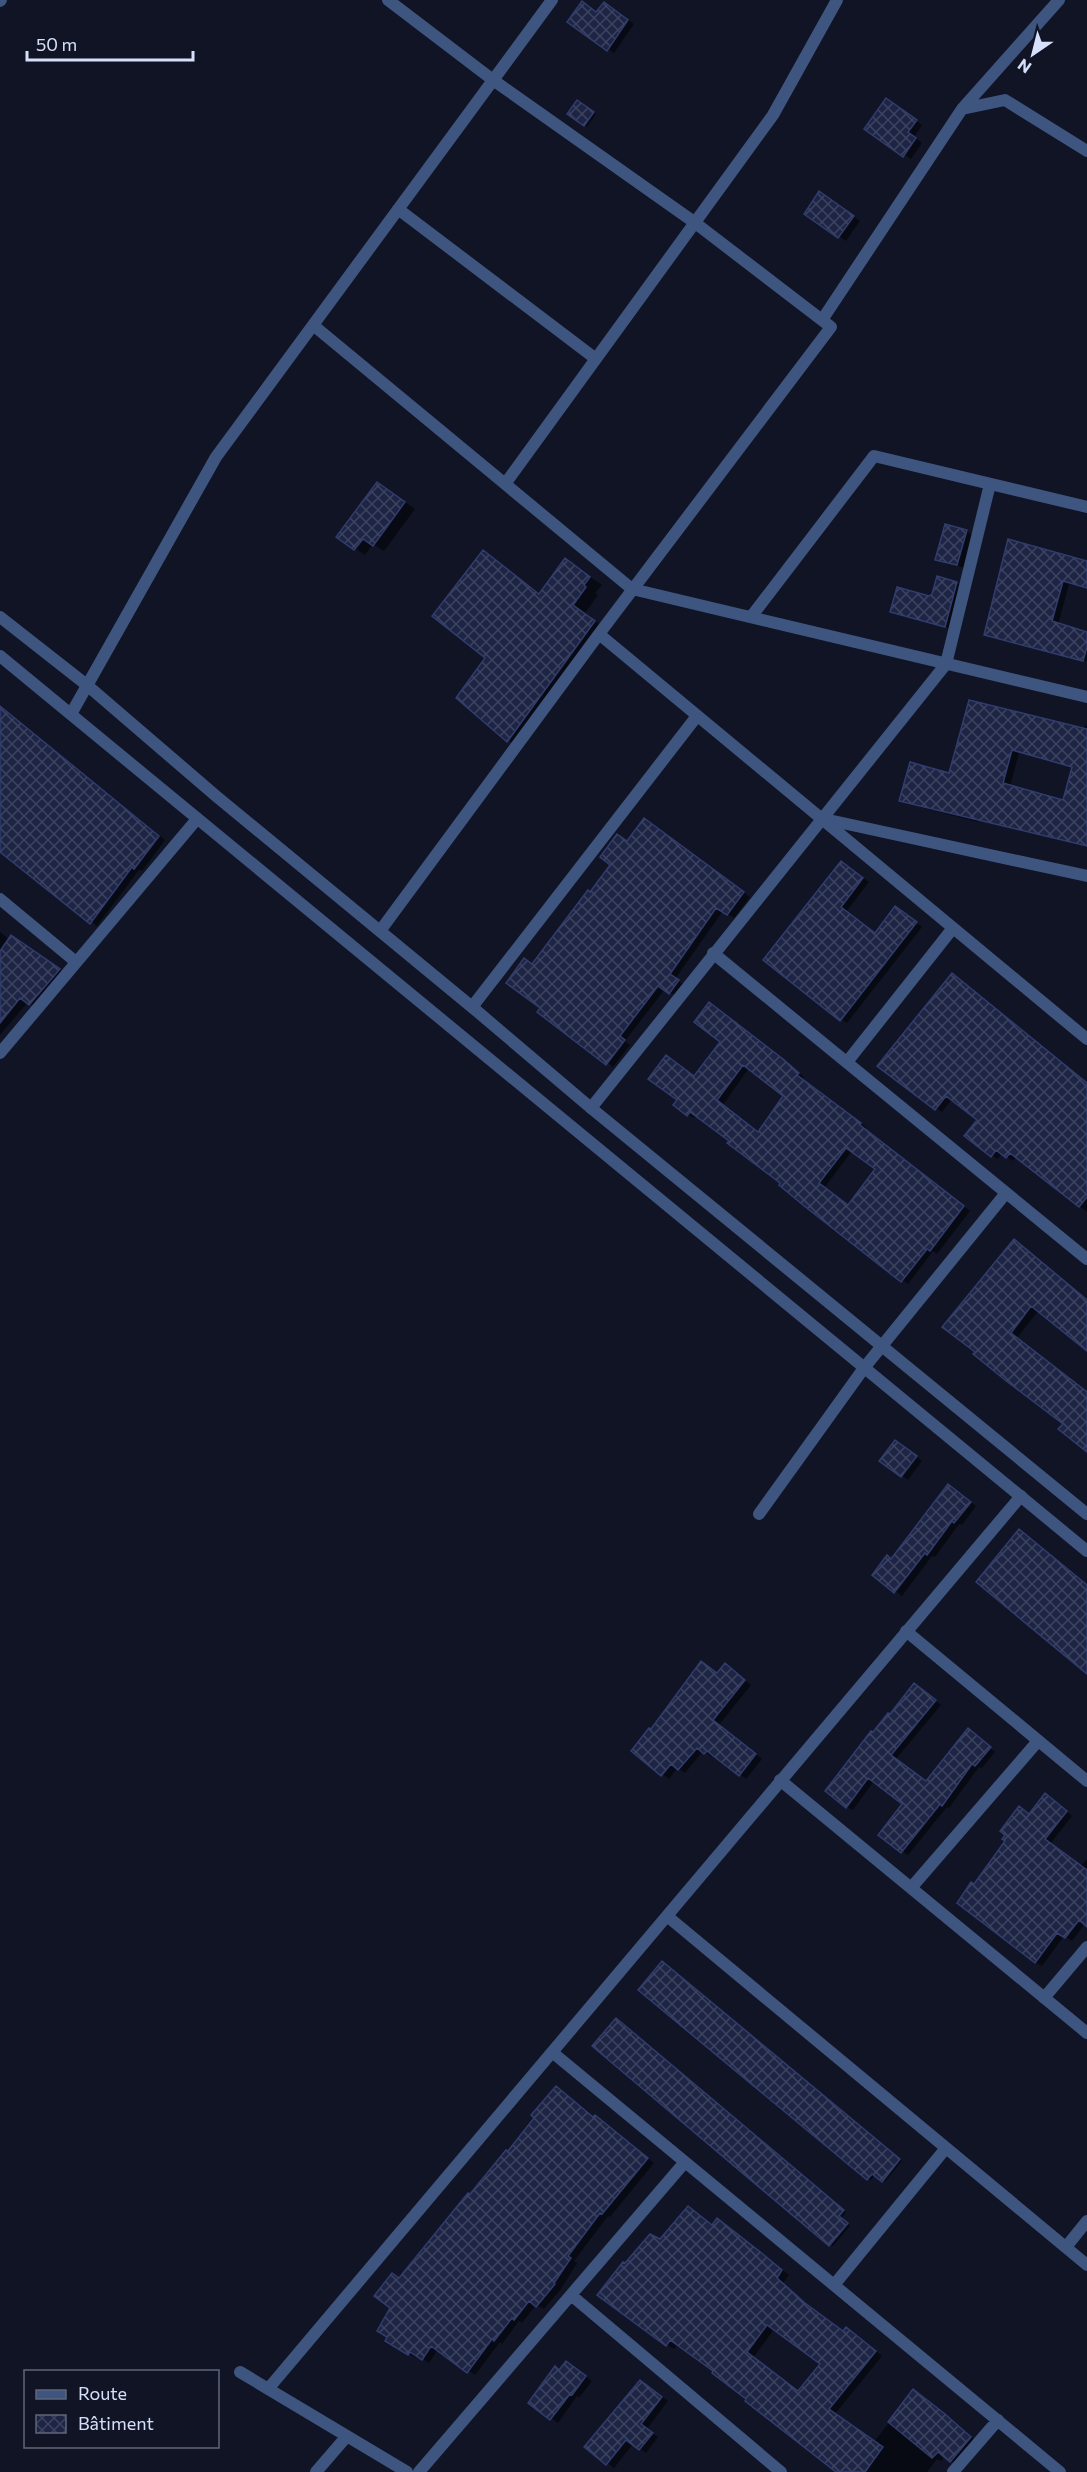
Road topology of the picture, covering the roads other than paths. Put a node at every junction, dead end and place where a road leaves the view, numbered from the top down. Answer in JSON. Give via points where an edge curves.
{"nodes":[{"id":1,"x":388,"y":0,"type":"edge"},
{"id":2,"x":552,"y":0,"type":"edge"},
{"id":3,"x":837,"y":0,"type":"edge"},
{"id":4,"x":1059,"y":0,"type":"edge"},
{"id":5,"x":493,"y":80,"type":"junction"},
{"id":6,"x":962,"y":109,"type":"junction"},
{"id":7,"x":1087,"y":151,"type":"edge"},
{"id":8,"x":398,"y":209,"type":"junction"},
{"id":9,"x":694,"y":222,"type":"junction"},
{"id":10,"x":822,"y":320,"type":"junction"},
{"id":11,"x":313,"y":325,"type":"junction"},
{"id":12,"x":596,"y":358,"type":"junction"},
{"id":13,"x":505,"y":484,"type":"junction"},
{"id":14,"x":990,"y":484,"type":"junction"},
{"id":15,"x":1087,"y":507,"type":"edge"},
{"id":16,"x":632,"y":589,"type":"junction"},
{"id":17,"x":0,"y":617,"type":"edge"},
{"id":18,"x":751,"y":618,"type":"junction"},
{"id":19,"x":599,"y":634,"type":"junction"},
{"id":20,"x":0,"y":656,"type":"edge"},
{"id":21,"x":946,"y":664,"type":"junction"},
{"id":22,"x":88,"y":686,"type":"junction"},
{"id":23,"x":1087,"y":697,"type":"edge"},
{"id":24,"x":71,"y":714,"type":"junction"},
{"id":25,"x":697,"y":716,"type":"junction"},
{"id":26,"x":197,"y":819,"type":"junction"},
{"id":27,"x":822,"y":819,"type":"junction"},
{"id":28,"x":1087,"y":876,"type":"edge"},
{"id":29,"x":0,"y":899,"type":"edge"},
{"id":30,"x":953,"y":928,"type":"junction"},
{"id":31,"x":380,"y":931,"type":"junction"},
{"id":32,"x":713,"y":953,"type":"junction"},
{"id":33,"x":76,"y":962,"type":"junction"},
{"id":34,"x":472,"y":1007,"type":"junction"},
{"id":35,"x":1087,"y":1039,"type":"edge"},
{"id":36,"x":0,"y":1053,"type":"edge"},
{"id":37,"x":847,"y":1062,"type":"junction"},
{"id":38,"x":591,"y":1108,"type":"junction"},
{"id":39,"x":1006,"y":1193,"type":"junction"},
{"id":40,"x":1087,"y":1260,"type":"edge"},
{"id":41,"x":883,"y":1346,"type":"junction"},
{"id":42,"x":864,"y":1368,"type":"junction"},
{"id":43,"x":1021,"y":1496,"type":"junction"},
{"id":44,"x":759,"y":1514,"type":"dead end"},
{"id":45,"x":1087,"y":1514,"type":"edge"},
{"id":46,"x":1087,"y":1551,"type":"edge"},
{"id":47,"x":906,"y":1631,"type":"junction"},
{"id":48,"x":1038,"y":1741,"type":"junction"},
{"id":49,"x":780,"y":1780,"type":"junction"},
{"id":50,"x":1087,"y":1781,"type":"edge"},
{"id":51,"x":911,"y":1888,"type":"junction"},
{"id":52,"x":667,"y":1916,"type":"junction"},
{"id":53,"x":1087,"y":1947,"type":"edge"},
{"id":54,"x":1044,"y":1998,"type":"junction"},
{"id":55,"x":1087,"y":2033,"type":"edge"},
{"id":56,"x":552,"y":2052,"type":"junction"},
{"id":57,"x":946,"y":2148,"type":"junction"},
{"id":58,"x":685,"y":2162,"type":"junction"},
{"id":59,"x":1087,"y":2221,"type":"edge"},
{"id":60,"x":1066,"y":2247,"type":"junction"},
{"id":61,"x":1087,"y":2265,"type":"edge"},
{"id":62,"x":834,"y":2285,"type":"junction"},
{"id":63,"x":571,"y":2295,"type":"junction"},
{"id":64,"x":240,"y":2372,"type":"dead end"},
{"id":65,"x":268,"y":2389,"type":"junction"},
{"id":66,"x":998,"y":2420,"type":"junction"},
{"id":67,"x":347,"y":2436,"type":"junction"},
{"id":68,"x":316,"y":2472,"type":"edge"},
{"id":69,"x":407,"y":2472,"type":"edge"},
{"id":70,"x":419,"y":2472,"type":"edge"},
{"id":71,"x":781,"y":2472,"type":"edge"},
{"id":72,"x":953,"y":2472,"type":"edge"},
{"id":73,"x":1060,"y":2472,"type":"edge"}],
"edges":[{"from":1,"to":5,"type":"street"},
{"from":2,"to":5,"type":"street"},
{"from":3,"to":9,"type":"street","via":[[773,115]]},
{"from":4,"to":6,"type":"street"},
{"from":5,"to":8,"type":"street"},
{"from":5,"to":9,"type":"street"},
{"from":6,"to":7,"type":"street","via":[[1005,100]]},
{"from":6,"to":10,"type":"street"},
{"from":8,"to":11,"type":"street"},
{"from":8,"to":12,"type":"street"},
{"from":9,"to":10,"type":"street"},
{"from":9,"to":12,"type":"street"},
{"from":10,"to":16,"type":"street","via":[[831,327]]},
{"from":11,"to":13,"type":"street"},
{"from":11,"to":22,"type":"street","via":[[216,457]]},
{"from":12,"to":13,"type":"street"},
{"from":13,"to":16,"type":"street"},
{"from":14,"to":15,"type":"street"},
{"from":14,"to":18,"type":"street","via":[[874,456]]},
{"from":14,"to":21,"type":"street"},
{"from":16,"to":18,"type":"street"},
{"from":16,"to":19,"type":"street"},
{"from":17,"to":22,"type":"street"},
{"from":18,"to":21,"type":"street"},
{"from":19,"to":25,"type":"street"},
{"from":19,"to":31,"type":"street"},
{"from":20,"to":24,"type":"street"},
{"from":21,"to":23,"type":"street"},
{"from":21,"to":27,"type":"street"},
{"from":22,"to":24,"type":"street"},
{"from":22,"to":31,"type":"street"},
{"from":24,"to":26,"type":"street"},
{"from":25,"to":27,"type":"street"},
{"from":25,"to":34,"type":"street"},
{"from":26,"to":33,"type":"street"},
{"from":26,"to":42,"type":"street"},
{"from":27,"to":28,"type":"street"},
{"from":27,"to":30,"type":"street"},
{"from":27,"to":32,"type":"street"},
{"from":29,"to":33,"type":"street"},
{"from":30,"to":35,"type":"street"},
{"from":30,"to":37,"type":"street"},
{"from":31,"to":34,"type":"street"},
{"from":32,"to":37,"type":"street"},
{"from":32,"to":38,"type":"street"},
{"from":33,"to":36,"type":"street"},
{"from":34,"to":38,"type":"street"},
{"from":37,"to":39,"type":"street"},
{"from":38,"to":41,"type":"street"},
{"from":39,"to":40,"type":"street"},
{"from":39,"to":41,"type":"street"},
{"from":41,"to":42,"type":"street"},
{"from":41,"to":45,"type":"street"},
{"from":42,"to":43,"type":"street"},
{"from":42,"to":44,"type":"street"},
{"from":43,"to":46,"type":"street"},
{"from":43,"to":47,"type":"street"},
{"from":47,"to":48,"type":"street"},
{"from":47,"to":49,"type":"street"},
{"from":48,"to":50,"type":"street"},
{"from":48,"to":51,"type":"street"},
{"from":49,"to":51,"type":"street"},
{"from":49,"to":52,"type":"street"},
{"from":51,"to":54,"type":"street"},
{"from":52,"to":56,"type":"street"},
{"from":52,"to":57,"type":"street"},
{"from":53,"to":54,"type":"street"},
{"from":54,"to":55,"type":"street"},
{"from":56,"to":58,"type":"street"},
{"from":56,"to":65,"type":"street"},
{"from":57,"to":60,"type":"street"},
{"from":57,"to":62,"type":"street"},
{"from":58,"to":62,"type":"street"},
{"from":58,"to":63,"type":"street"},
{"from":59,"to":60,"type":"street"},
{"from":60,"to":61,"type":"street"},
{"from":62,"to":66,"type":"street"},
{"from":63,"to":70,"type":"street"},
{"from":63,"to":71,"type":"street"},
{"from":64,"to":65,"type":"street"},
{"from":65,"to":67,"type":"street"},
{"from":66,"to":72,"type":"street"},
{"from":66,"to":73,"type":"street"},
{"from":67,"to":68,"type":"street"},
{"from":67,"to":69,"type":"street"}]}
